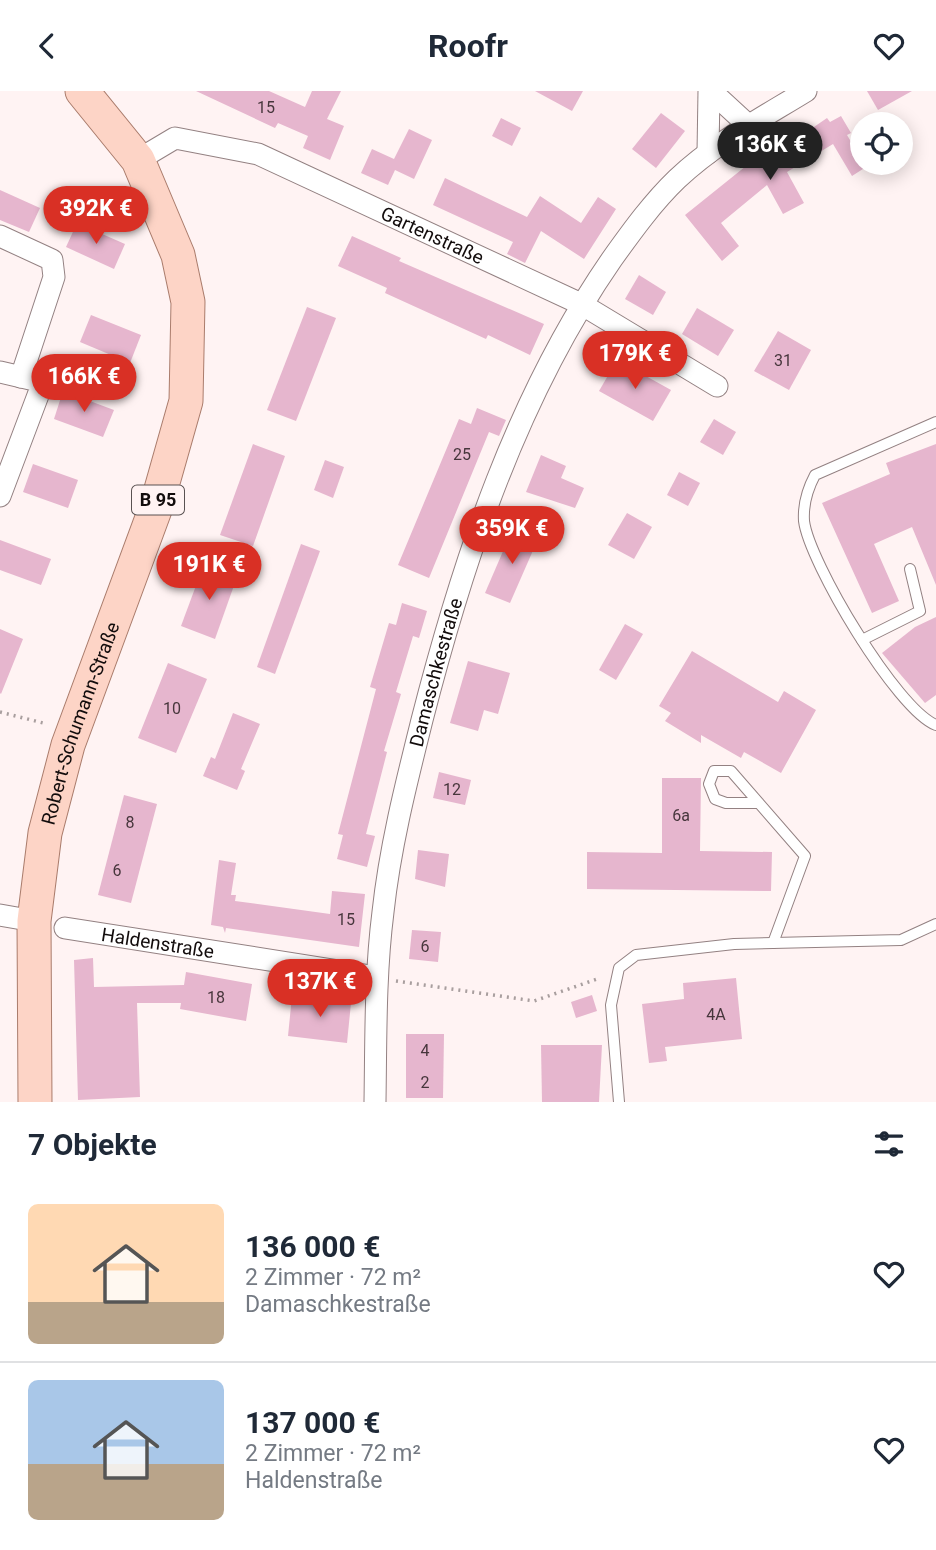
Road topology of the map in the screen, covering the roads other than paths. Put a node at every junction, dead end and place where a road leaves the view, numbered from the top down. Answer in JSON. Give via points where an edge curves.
{"nodes":[{"id":1,"x":82,"y":91,"type":"edge"},
{"id":2,"x":710,"y":91,"type":"edge"},
{"id":3,"x":806,"y":91,"type":"edge"},
{"id":4,"x":749,"y":126,"type":"junction"},
{"id":5,"x":708,"y":153,"type":"junction"},
{"id":6,"x":138,"y":160,"type":"junction"},
{"id":7,"x":0,"y":236,"type":"edge"},
{"id":8,"x":581,"y":305,"type":"junction"},
{"id":9,"x":0,"y":372,"type":"edge"},
{"id":10,"x":21,"y":377,"type":"junction"},
{"id":11,"x":717,"y":386,"type":"dead end"},
{"id":12,"x":936,"y":422,"type":"edge"},
{"id":13,"x":0,"y":496,"type":"edge"},
{"id":14,"x":910,"y":569,"type":"dead end"},
{"id":15,"x":862,"y":640,"type":"junction"},
{"id":16,"x":936,"y":725,"type":"edge"},
{"id":17,"x":759,"y":803,"type":"junction"},
{"id":18,"x":0,"y":915,"type":"edge"},
{"id":19,"x":936,"y":924,"type":"edge"},
{"id":20,"x":49,"y":925,"type":"junction"},
{"id":21,"x":773,"y":943,"type":"junction"},
{"id":22,"x":377,"y":977,"type":"junction"},
{"id":23,"x":36,"y":1102,"type":"edge"},
{"id":24,"x":375,"y":1102,"type":"edge"},
{"id":25,"x":619,"y":1102,"type":"edge"}],
"edges":[{"from":1,"to":6,"type":"main road","name":"Robert-Schumann-Straße","number":"B 95"},
{"from":2,"to":4,"type":"street"},
{"from":2,"to":5,"type":"street"},
{"from":3,"to":4,"type":"street","name":"Damaschkestraße"},
{"from":4,"to":5,"type":"street","name":"Damaschkestraße"},
{"from":5,"to":8,"type":"street","name":"Damaschkestraße","via":[[676,180],[630,233]]},
{"from":6,"to":8,"type":"street","name":"Gartenstraße","via":[[175,138],[258,154]]},
{"from":6,"to":20,"type":"main road","name":"Robert-Schumann-Straße","number":"B 95","via":[[178,255],[188,302],[186,401],[156,507],[72,732],[44,833]]},
{"from":7,"to":10,"type":"street","via":[[52,260],[54,277]]},
{"from":8,"to":11,"type":"street","name":"Gartenstraße"},
{"from":8,"to":22,"type":"street","name":"Damaschkestraße","via":[[553,353],[499,478],[449,615],[392,846]]},
{"from":9,"to":10,"type":"street"},
{"from":10,"to":13,"type":"street","via":[[43,382]]},
{"from":12,"to":15,"type":"lane","via":[[815,475],[806,491],[804,523],[830,585]]},
{"from":14,"to":15,"type":"lane","via":[[920,611]]},
{"from":15,"to":16,"type":"lane","via":[[893,688]]},
{"from":17,"to":17,"type":"lane","via":[[731,771],[714,771],[709,784],[715,799]]},
{"from":17,"to":21,"type":"lane","via":[[805,856]]},
{"from":18,"to":20,"type":"street","name":"Haldenstraße"},
{"from":19,"to":21,"type":"lane","via":[[901,940]]},
{"from":20,"to":22,"type":"street","name":"Haldenstraße"},
{"from":20,"to":23,"type":"main road","name":"Robert-Schumann-Straße","number":"B 95"},
{"from":21,"to":25,"type":"lane","via":[[636,955],[619,968],[611,1006]]},
{"from":22,"to":24,"type":"street","name":"Damaschkestraße"}]}
